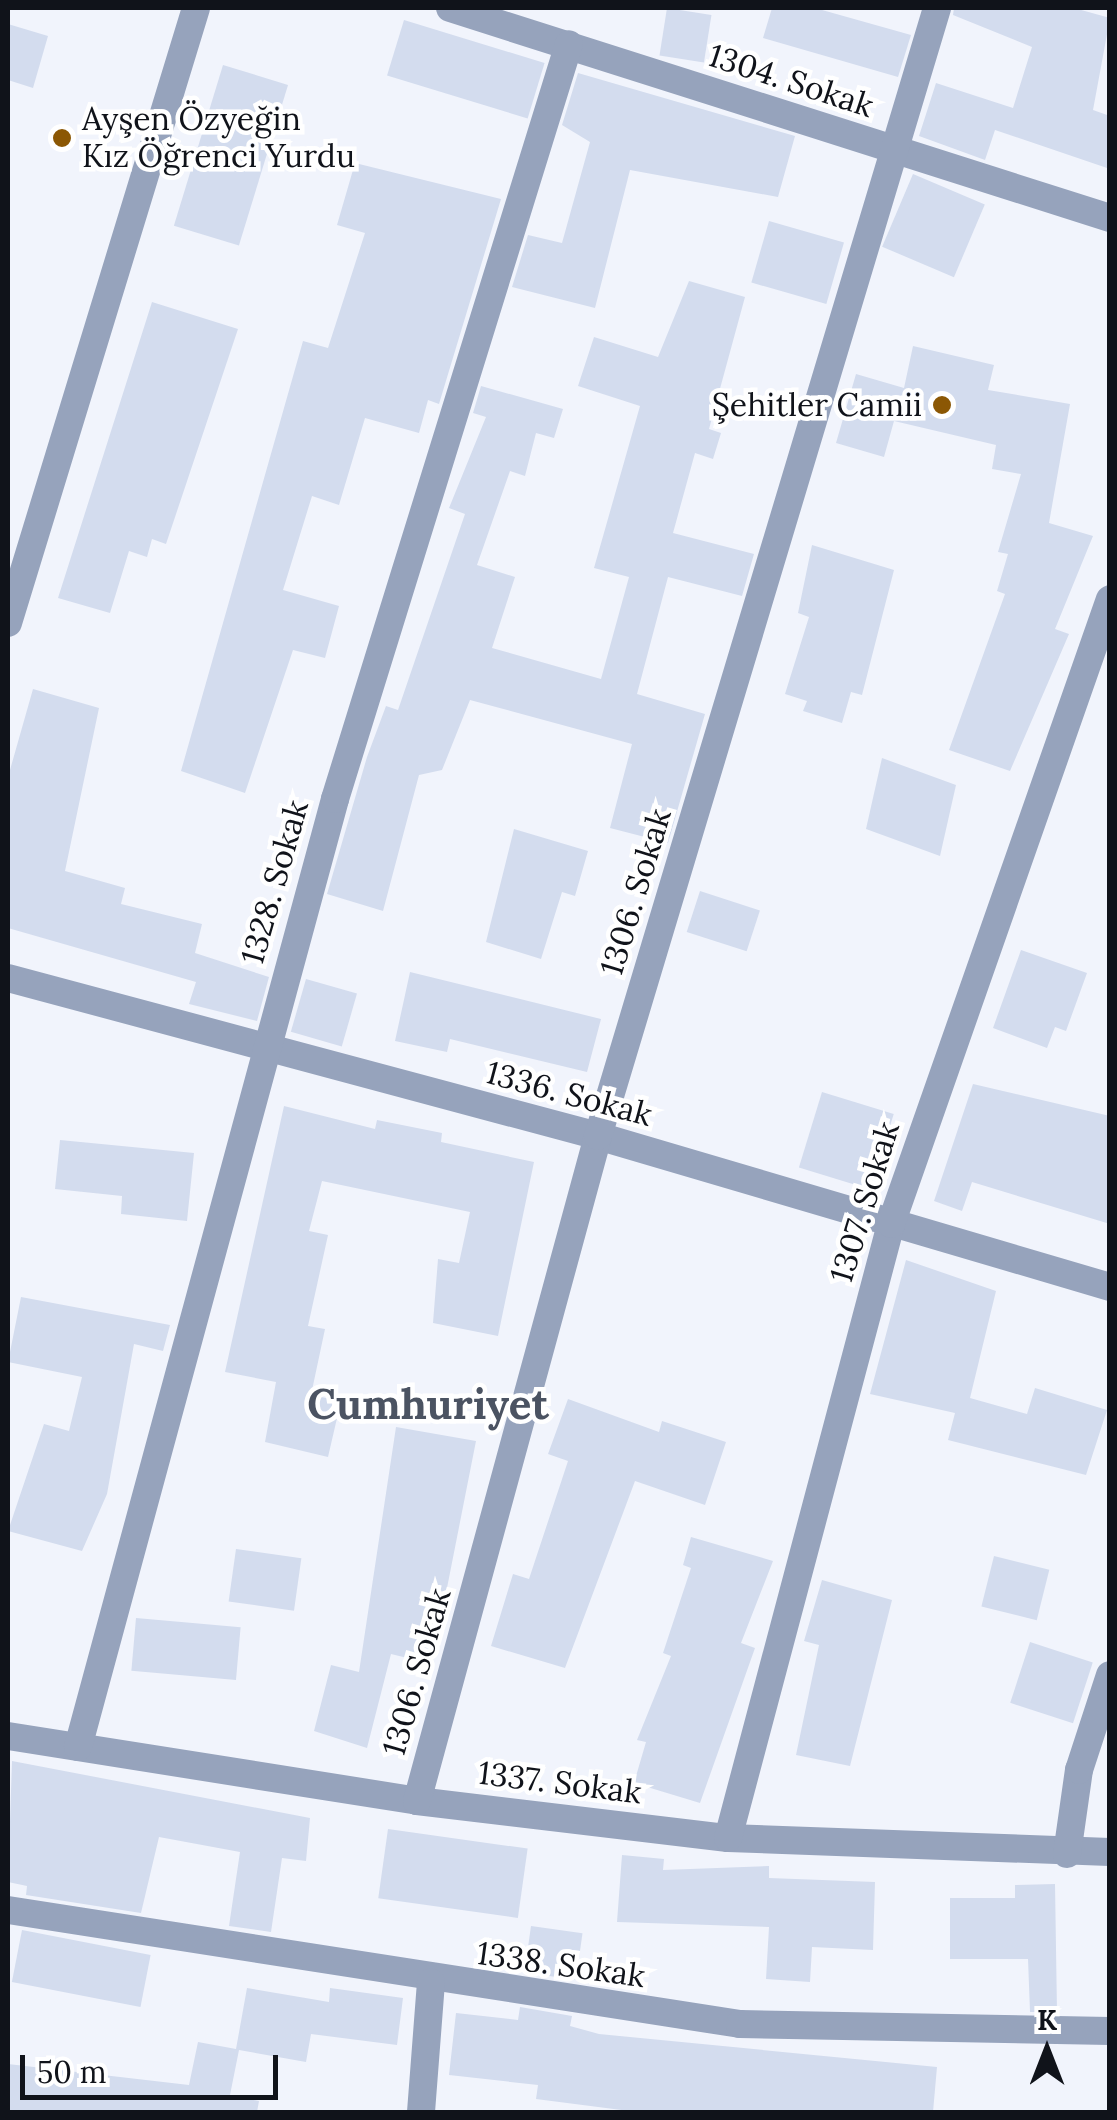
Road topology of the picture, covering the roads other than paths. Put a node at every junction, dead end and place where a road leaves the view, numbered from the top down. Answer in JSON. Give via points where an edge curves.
{"nodes":[{"id":1,"x":196,"y":8,"type":"edge"},
{"id":2,"x":450,"y":8,"type":"edge"},
{"id":3,"x":937,"y":8,"type":"edge"},
{"id":4,"x":570,"y":44,"type":"junction"},
{"id":5,"x":896,"y":152,"type":"junction"},
{"id":6,"x":1110,"y":218,"type":"edge"},
{"id":7,"x":1110,"y":599,"type":"edge"},
{"id":8,"x":8,"y":623,"type":"edge"},
{"id":9,"x":8,"y":978,"type":"edge"},
{"id":10,"x":263,"y":1052,"type":"junction"},
{"id":11,"x":598,"y":1136,"type":"junction"},
{"id":12,"x":891,"y":1224,"type":"junction"},
{"id":13,"x":1110,"y":1287,"type":"edge"},
{"id":14,"x":1110,"y":1674,"type":"edge"},
{"id":15,"x":8,"y":1736,"type":"edge"},
{"id":16,"x":78,"y":1748,"type":"junction"},
{"id":17,"x":417,"y":1801,"type":"junction"},
{"id":18,"x":728,"y":1838,"type":"junction"},
{"id":19,"x":1110,"y":1852,"type":"edge"},
{"id":20,"x":1067,"y":1854,"type":"junction"},
{"id":21,"x":8,"y":1910,"type":"edge"},
{"id":22,"x":431,"y":1982,"type":"junction"},
{"id":23,"x":1110,"y":2032,"type":"edge"},
{"id":24,"x":421,"y":2112,"type":"edge"}],
"edges":[{"from":1,"to":8,"type":"street"},
{"from":2,"to":4,"type":"street","name":"1304. Sokak"},
{"from":3,"to":5,"type":"street","name":"1306. Sokak"},
{"from":4,"to":5,"type":"street","name":"1304. Sokak"},
{"from":4,"to":10,"type":"street","name":"1328. Sokak"},
{"from":5,"to":6,"type":"street","name":"1304. Sokak"},
{"from":5,"to":11,"type":"street","name":"1306. Sokak"},
{"from":7,"to":12,"type":"street","name":"1307. Sokak"},
{"from":9,"to":10,"type":"street","name":"1336. Sokak"},
{"from":10,"to":11,"type":"street","name":"1336. Sokak"},
{"from":10,"to":16,"type":"street","name":"1328. Sokak"},
{"from":11,"to":12,"type":"street","name":"1336. Sokak"},
{"from":11,"to":17,"type":"street","name":"1306. Sokak"},
{"from":12,"to":13,"type":"street","name":"1336. Sokak"},
{"from":12,"to":18,"type":"street","name":"1307. Sokak"},
{"from":14,"to":20,"type":"street","via":[[1078,1770]]},
{"from":15,"to":16,"type":"street","name":"1337. Sokak"},
{"from":16,"to":17,"type":"street","name":"1337. Sokak"},
{"from":17,"to":18,"type":"street","name":"1337. Sokak"},
{"from":18,"to":20,"type":"street","name":"1337. Sokak"},
{"from":19,"to":20,"type":"street","name":"1337. Sokak"},
{"from":21,"to":22,"type":"street","name":"1338. Sokak"},
{"from":22,"to":23,"type":"street","name":"1338. Sokak","via":[[740,2024]]},
{"from":22,"to":24,"type":"street"}]}
